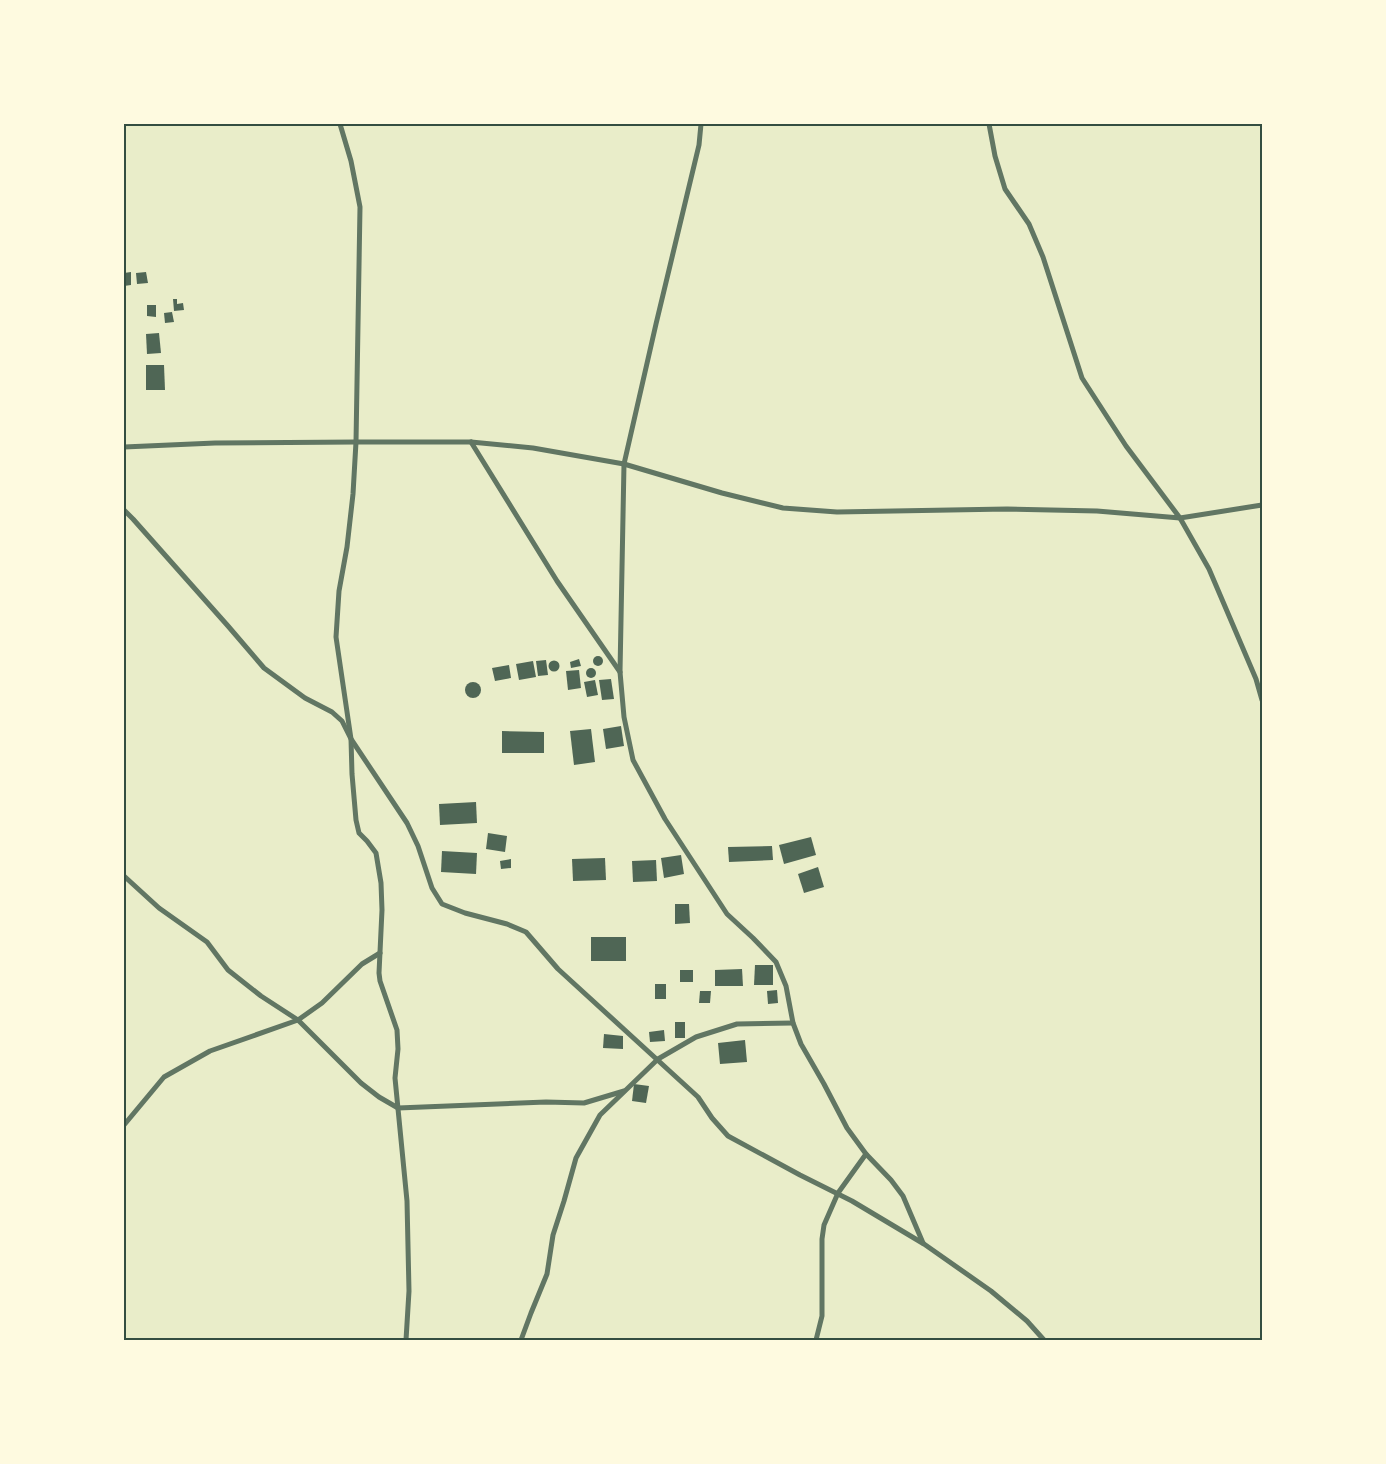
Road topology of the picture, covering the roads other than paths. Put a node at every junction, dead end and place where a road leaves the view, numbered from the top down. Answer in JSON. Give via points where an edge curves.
{"nodes":[{"id":1,"x":340,"y":124,"type":"edge"},
{"id":2,"x":702,"y":124,"type":"edge"},
{"id":3,"x":989,"y":124,"type":"edge"},
{"id":4,"x":356,"y":442,"type":"junction"},
{"id":5,"x":471,"y":442,"type":"junction"},
{"id":6,"x":124,"y":447,"type":"edge"},
{"id":7,"x":624,"y":464,"type":"junction"},
{"id":8,"x":1262,"y":504,"type":"edge"},
{"id":9,"x":124,"y":510,"type":"edge"},
{"id":10,"x":1180,"y":518,"type":"junction"},
{"id":11,"x":620,"y":672,"type":"junction"},
{"id":12,"x":1262,"y":700,"type":"edge"},
{"id":13,"x":351,"y":739,"type":"junction"},
{"id":14,"x":124,"y":876,"type":"edge"},
{"id":15,"x":380,"y":953,"type":"junction"},
{"id":16,"x":298,"y":1020,"type":"junction"},
{"id":17,"x":794,"y":1023,"type":"junction"},
{"id":18,"x":658,"y":1059,"type":"junction"},
{"id":19,"x":624,"y":1091,"type":"junction"},
{"id":20,"x":398,"y":1108,"type":"junction"},
{"id":21,"x":124,"y":1125,"type":"edge"},
{"id":22,"x":866,"y":1154,"type":"junction"},
{"id":23,"x":838,"y":1193,"type":"junction"},
{"id":24,"x":924,"y":1244,"type":"junction"},
{"id":25,"x":406,"y":1340,"type":"edge"},
{"id":26,"x":521,"y":1340,"type":"edge"},
{"id":27,"x":816,"y":1340,"type":"edge"},
{"id":28,"x":1044,"y":1340,"type":"edge"}],
"edges":[{"from":1,"to":4,"type":"street","via":[[360,206]]},
{"from":2,"to":7,"type":"street"},
{"from":3,"to":10,"type":"street","via":[[1005,189],[1029,224],[1043,257],[1082,378],[1126,446]]},
{"from":4,"to":5,"type":"street"},
{"from":4,"to":6,"type":"street"},
{"from":4,"to":13,"type":"street","via":[[348,547],[339,591],[336,637]]},
{"from":5,"to":7,"type":"street","via":[[533,448]]},
{"from":5,"to":11,"type":"street","via":[[557,581]]},
{"from":7,"to":10,"type":"street","via":[[783,508],[837,512],[1007,509]]},
{"from":7,"to":11,"type":"street"},
{"from":8,"to":10,"type":"street"},
{"from":9,"to":13,"type":"street","via":[[264,668],[305,698],[332,712],[342,721]]},
{"from":10,"to":12,"type":"street","via":[[1208,569]]},
{"from":11,"to":17,"type":"street","via":[[624,717],[633,760],[665,819],[727,914],[776,962],[786,986]]},
{"from":13,"to":15,"type":"street","via":[[356,820],[359,833],[376,853],[381,883]]},
{"from":13,"to":18,"type":"street","via":[[407,823],[432,888],[442,904],[526,932],[558,969]]},
{"from":14,"to":16,"type":"street","via":[[158,908],[207,942],[228,970]]},
{"from":15,"to":16,"type":"street","via":[[362,964],[322,1003]]},
{"from":15,"to":20,"type":"street","via":[[380,981],[397,1030],[395,1078]]},
{"from":16,"to":20,"type":"street","via":[[361,1083]]},
{"from":16,"to":21,"type":"street","via":[[210,1051],[164,1078]]},
{"from":17,"to":18,"type":"street","via":[[736,1024],[696,1038]]},
{"from":17,"to":22,"type":"street","via":[[800,1044],[847,1128]]},
{"from":18,"to":19,"type":"street"},
{"from":18,"to":23,"type":"street","via":[[698,1096],[728,1136]]},
{"from":19,"to":20,"type":"street","via":[[584,1103]]},
{"from":19,"to":26,"type":"street","via":[[600,1115],[576,1158],[553,1235],[547,1274]]},
{"from":20,"to":25,"type":"street","via":[[407,1201],[409,1291]]},
{"from":22,"to":23,"type":"street"},
{"from":22,"to":24,"type":"street","via":[[903,1196]]},
{"from":23,"to":24,"type":"street"},
{"from":23,"to":27,"type":"street","via":[[824,1225],[822,1316]]},
{"from":24,"to":28,"type":"street","via":[[991,1292],[1027,1321]]}]}
